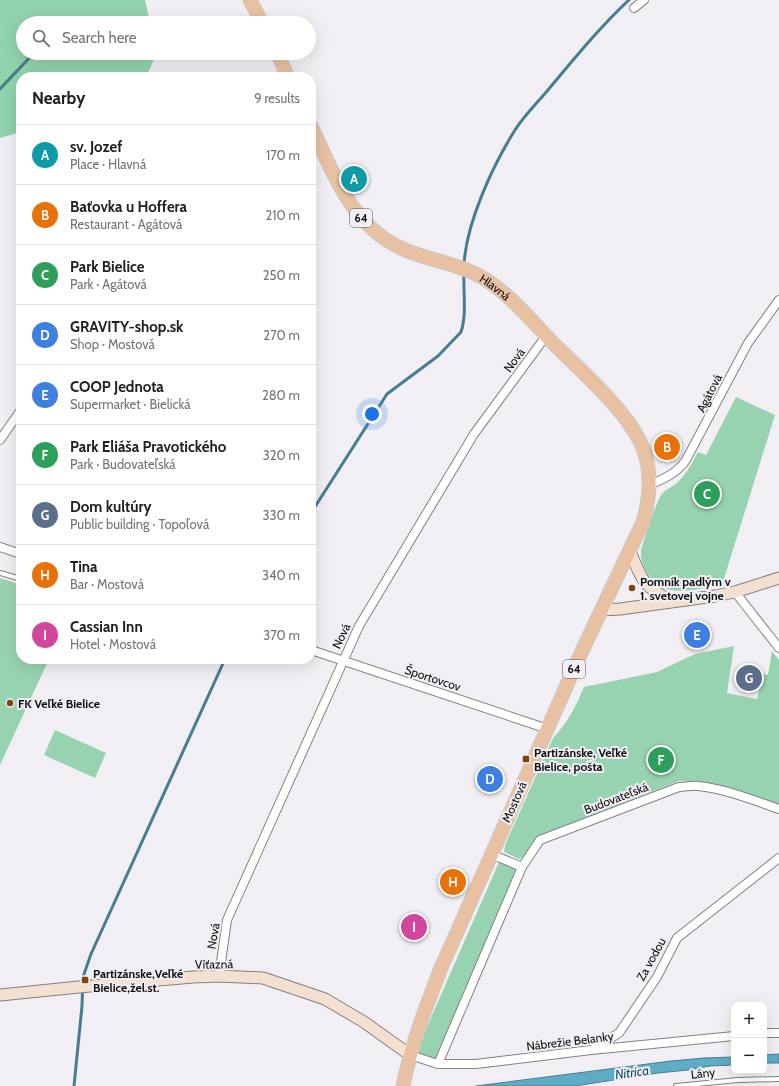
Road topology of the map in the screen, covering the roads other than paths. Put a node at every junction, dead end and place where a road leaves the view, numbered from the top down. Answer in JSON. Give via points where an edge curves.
{"nodes":[{"id":1,"x":250,"y":0,"type":"edge"},
{"id":2,"x":644,"y":0,"type":"edge"},
{"id":3,"x":634,"y":8,"type":"dead end"},
{"id":4,"x":258,"y":16,"type":"edge"},
{"id":5,"x":280,"y":60,"type":"edge"},
{"id":6,"x":286,"y":72,"type":"edge"},
{"id":7,"x":316,"y":136,"type":"edge"},
{"id":8,"x":779,"y":300,"type":"edge"},
{"id":9,"x":546,"y":336,"type":"junction"},
{"id":10,"x":16,"y":417,"type":"edge"},
{"id":11,"x":0,"y":440,"type":"edge"},
{"id":12,"x":649,"y":485,"type":"junction"},
{"id":13,"x":0,"y":547,"type":"edge"},
{"id":14,"x":630,"y":551,"type":"junction"},
{"id":15,"x":16,"y":552,"type":"edge"},
{"id":16,"x":0,"y":573,"type":"edge"},
{"id":17,"x":16,"y":578,"type":"edge"},
{"id":18,"x":779,"y":578,"type":"edge"},
{"id":19,"x":735,"y":592,"type":"junction"},
{"id":20,"x":674,"y":601,"type":"junction"},
{"id":21,"x":601,"y":610,"type":"junction"},
{"id":22,"x":779,"y":648,"type":"edge"},
{"id":23,"x":316,"y":652,"type":"edge"},
{"id":24,"x":343,"y":661,"type":"junction"},
{"id":25,"x":548,"y":729,"type":"junction"},
{"id":26,"x":779,"y":809,"type":"edge"},
{"id":27,"x":491,"y":854,"type":"junction"},
{"id":28,"x":779,"y":858,"type":"edge"},
{"id":29,"x":522,"y":867,"type":"junction"},
{"id":30,"x":219,"y":976,"type":"junction"},
{"id":31,"x":0,"y":995,"type":"edge"},
{"id":32,"x":767,"y":1033,"type":"edge"},
{"id":33,"x":779,"y":1033,"type":"edge"},
{"id":34,"x":731,"y":1036,"type":"edge"},
{"id":35,"x":591,"y":1050,"type":"junction"},
{"id":36,"x":410,"y":1055,"type":"junction"},
{"id":37,"x":438,"y":1064,"type":"junction"},
{"id":38,"x":779,"y":1079,"type":"edge"},
{"id":39,"x":403,"y":1084,"type":"edge"},
{"id":40,"x":676,"y":1086,"type":"edge"}],
"edges":[{"from":1,"to":4,"type":"main road"},
{"from":2,"to":3,"type":"street"},
{"from":5,"to":6,"type":"main road"},
{"from":7,"to":9,"type":"main road","name":"Hlavná","number":"64","via":[[346,197],[356,212],[377,233],[415,255],[474,273],[491,283]]},
{"from":8,"to":12,"type":"street","name":"Agátová","via":[[748,343],[683,465],[669,477]]},
{"from":9,"to":12,"type":"main road","name":"Hlavná","number":"64","via":[[613,404],[635,432],[643,448]]},
{"from":9,"to":24,"type":"street","name":"Nová","via":[[474,434],[359,626]]},
{"from":10,"to":11,"type":"street"},
{"from":12,"to":14,"type":"main road","name":"Mostová","number":"64","via":[[643,522]]},
{"from":13,"to":15,"type":"street"},
{"from":14,"to":20,"type":"main road","via":[[639,573],[647,584],[659,595]]},
{"from":14,"to":21,"type":"main road","name":"Mostová","number":"64"},
{"from":16,"to":17,"type":"lane"},
{"from":18,"to":19,"type":"main road"},
{"from":19,"to":20,"type":"main road"},
{"from":19,"to":22,"type":"street"},
{"from":20,"to":21,"type":"main road"},
{"from":21,"to":25,"type":"main road","name":"Mostová","number":"64"},
{"from":23,"to":24,"type":"street","name":"Športovcov"},
{"from":24,"to":25,"type":"street","name":"Športovcov"},
{"from":24,"to":30,"type":"street","name":"Nová","via":[[228,920]]},
{"from":25,"to":27,"type":"main road","name":"Mostová","number":"64"},
{"from":26,"to":29,"type":"street","name":"Budovateľská","via":[[715,789],[679,787],[540,840]]},
{"from":27,"to":29,"type":"street"},
{"from":27,"to":36,"type":"main road","name":"Mostová","number":"64","via":[[436,981]]},
{"from":28,"to":35,"type":"street","name":"Za vodou","via":[[677,938],[657,978],[619,1033]]},
{"from":29,"to":37,"type":"street","name":"Budovateľská"},
{"from":30,"to":31,"type":"main road","name":"Víťazná"},
{"from":30,"to":36,"type":"main road","name":"Víťazná","via":[[264,978],[325,998]]},
{"from":32,"to":33,"type":"street"},
{"from":34,"to":35,"type":"street","name":"Nábrežie Belanky"},
{"from":35,"to":37,"type":"street","name":"Nábrežie Belanky","via":[[476,1064]]},
{"from":36,"to":37,"type":"street","name":"Nábrežie Belanky"},
{"from":36,"to":39,"type":"main road","number":"64"},
{"from":38,"to":40,"type":"lane","name":"Lány"}]}
